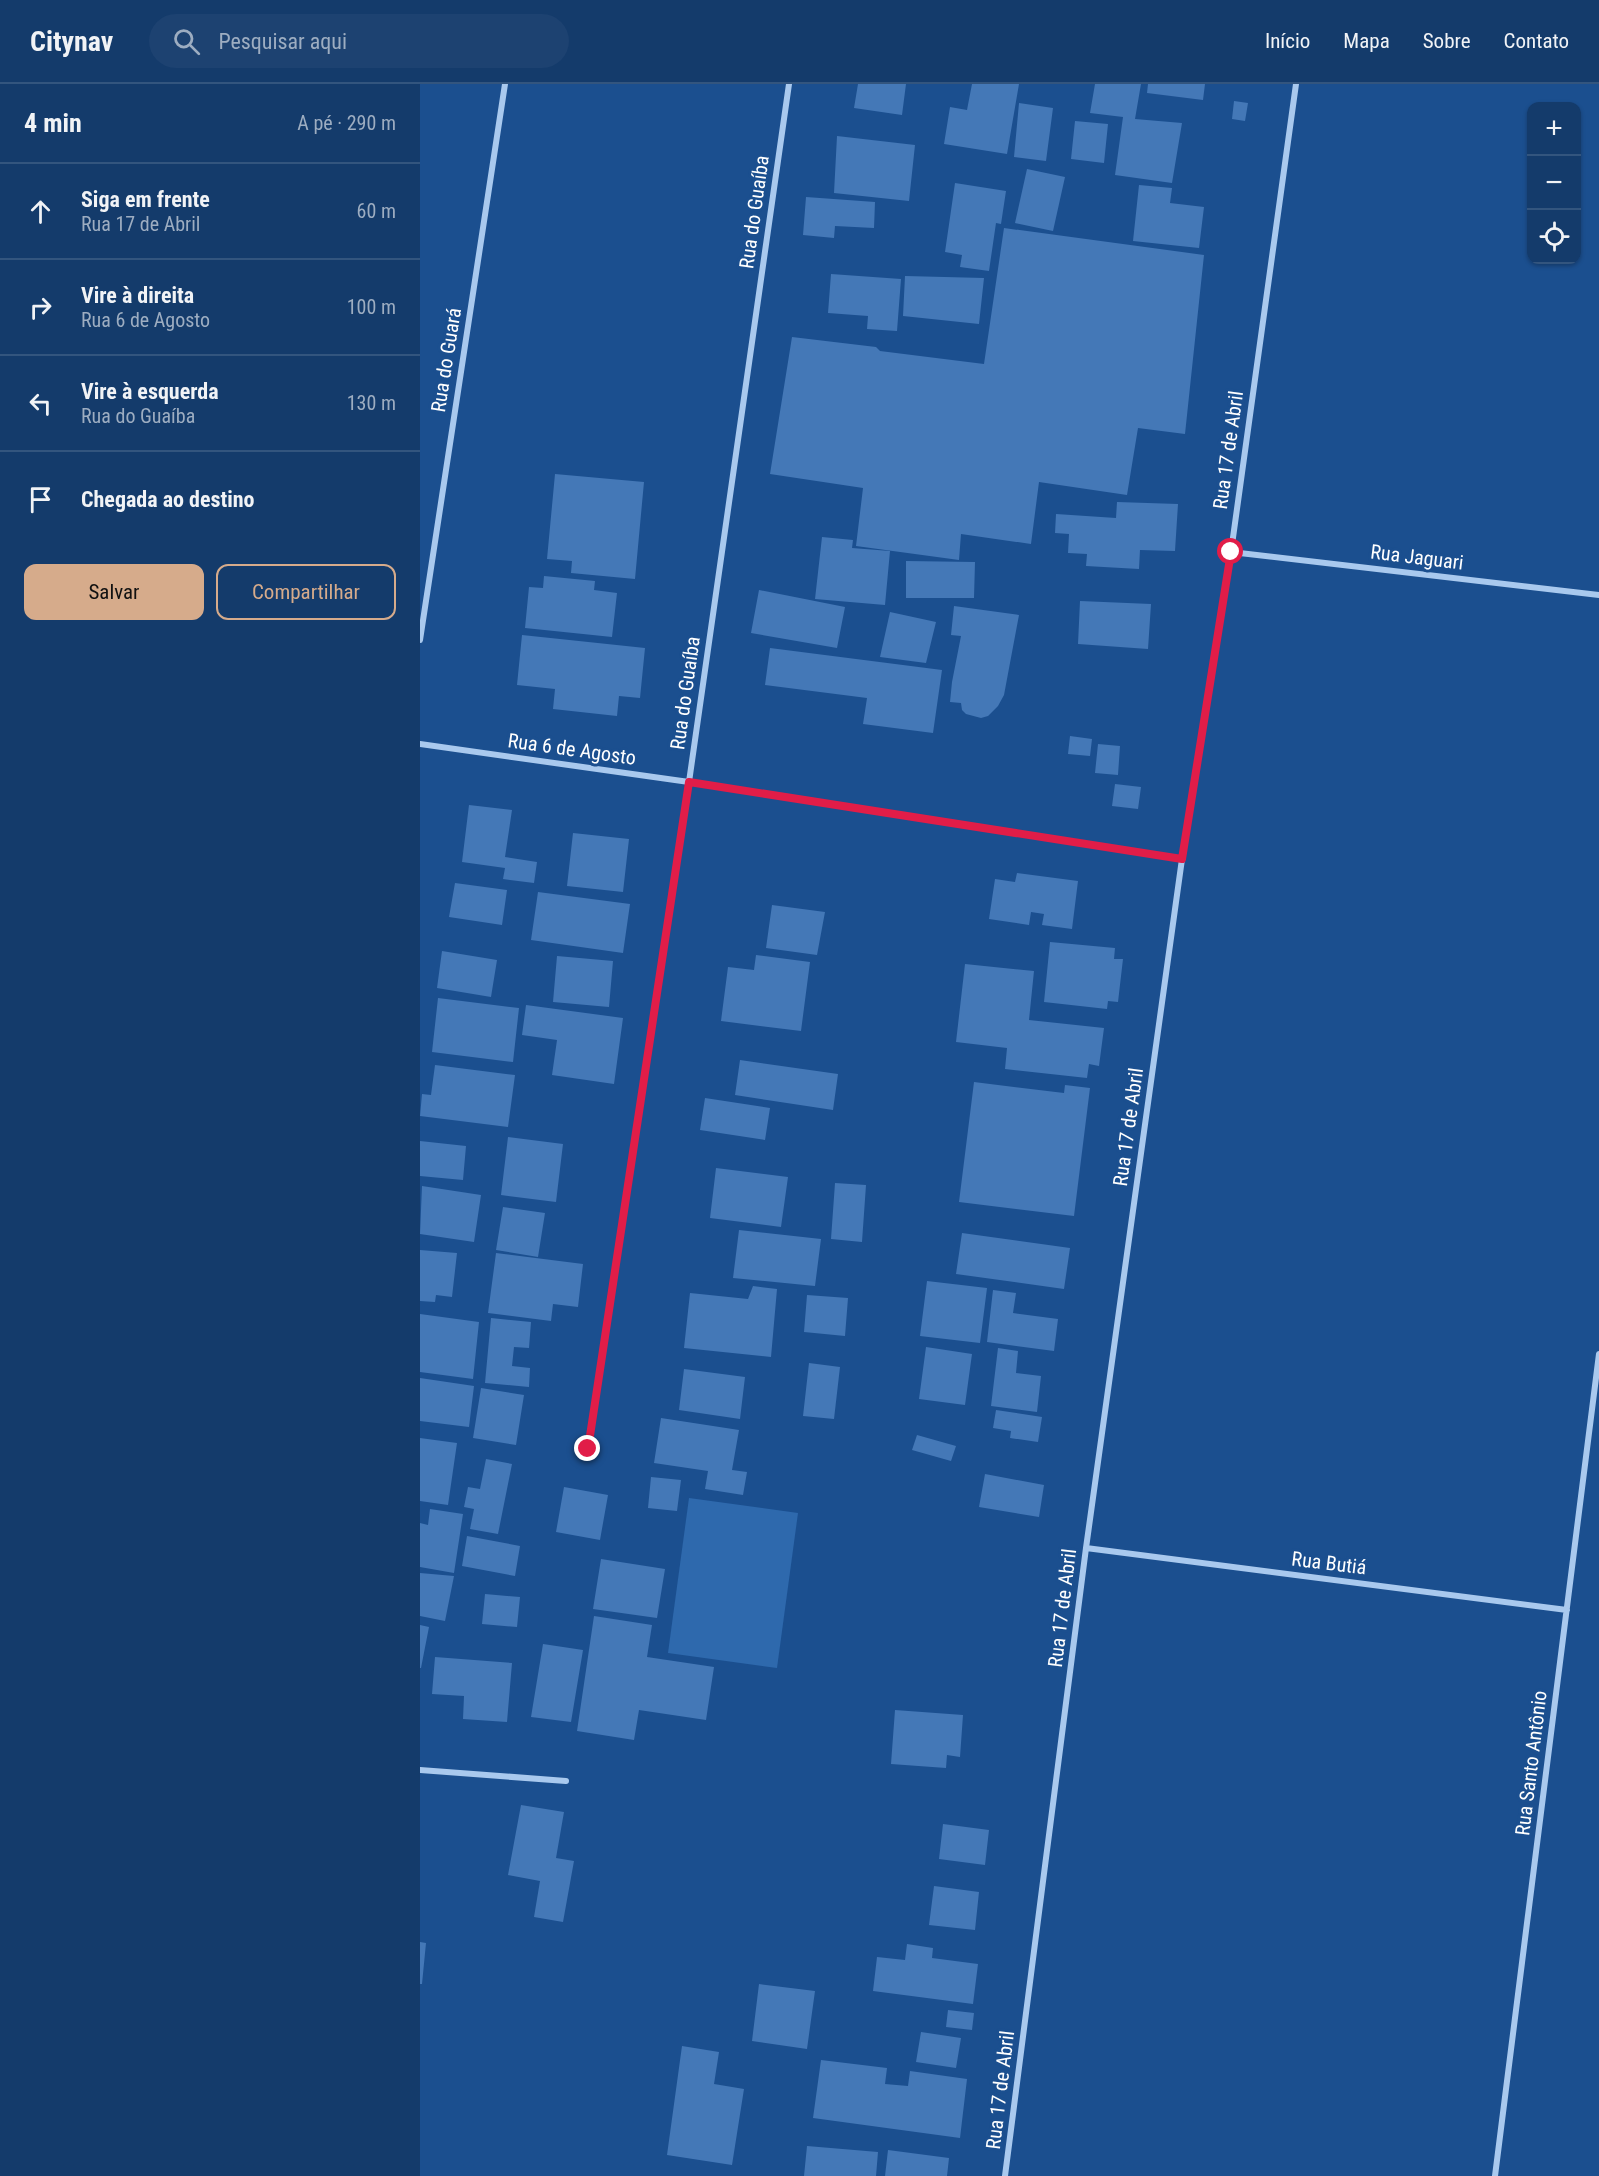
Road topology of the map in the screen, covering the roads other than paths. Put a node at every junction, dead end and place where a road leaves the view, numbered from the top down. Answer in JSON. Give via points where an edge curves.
{"nodes":[{"id":1,"x":505,"y":84,"type":"edge"},
{"id":2,"x":789,"y":84,"type":"edge"},
{"id":3,"x":1296,"y":84,"type":"edge"},
{"id":4,"x":1231,"y":552,"type":"junction"},
{"id":5,"x":1599,"y":596,"type":"edge"},
{"id":6,"x":420,"y":640,"type":"edge"},
{"id":7,"x":420,"y":744,"type":"edge"},
{"id":8,"x":689,"y":782,"type":"junction"},
{"id":9,"x":1182,"y":859,"type":"junction"},
{"id":10,"x":1599,"y":1354,"type":"edge"},
{"id":11,"x":588,"y":1449,"type":"dead end"},
{"id":12,"x":1086,"y":1548,"type":"junction"},
{"id":13,"x":1567,"y":1610,"type":"junction"},
{"id":14,"x":420,"y":1770,"type":"edge"},
{"id":15,"x":566,"y":1781,"type":"dead end"},
{"id":16,"x":1005,"y":2176,"type":"edge"},
{"id":17,"x":1495,"y":2176,"type":"edge"}],
"edges":[{"from":1,"to":6,"type":"street","name":"Rua do Guará"},
{"from":2,"to":8,"type":"street","name":"Rua do Guaíba"},
{"from":3,"to":4,"type":"street","name":"Rua 17 de Abril"},
{"from":4,"to":5,"type":"street","name":"Rua Jaguari"},
{"from":4,"to":9,"type":"street","name":"Rua 17 de Abril"},
{"from":7,"to":8,"type":"street","name":"Rua 6 de Agosto"},
{"from":8,"to":9,"type":"street","name":"Rua 6 de Agosto"},
{"from":8,"to":11,"type":"street","name":"Rua do Guaíba"},
{"from":9,"to":12,"type":"street","name":"Rua 17 de Abril"},
{"from":10,"to":13,"type":"street","name":"Rua Santo Antônio"},
{"from":12,"to":13,"type":"street","name":"Rua Butiá"},
{"from":12,"to":16,"type":"street","name":"Rua 17 de Abril"},
{"from":13,"to":17,"type":"street","name":"Rua Santo Antônio"},
{"from":14,"to":15,"type":"street"}]}
